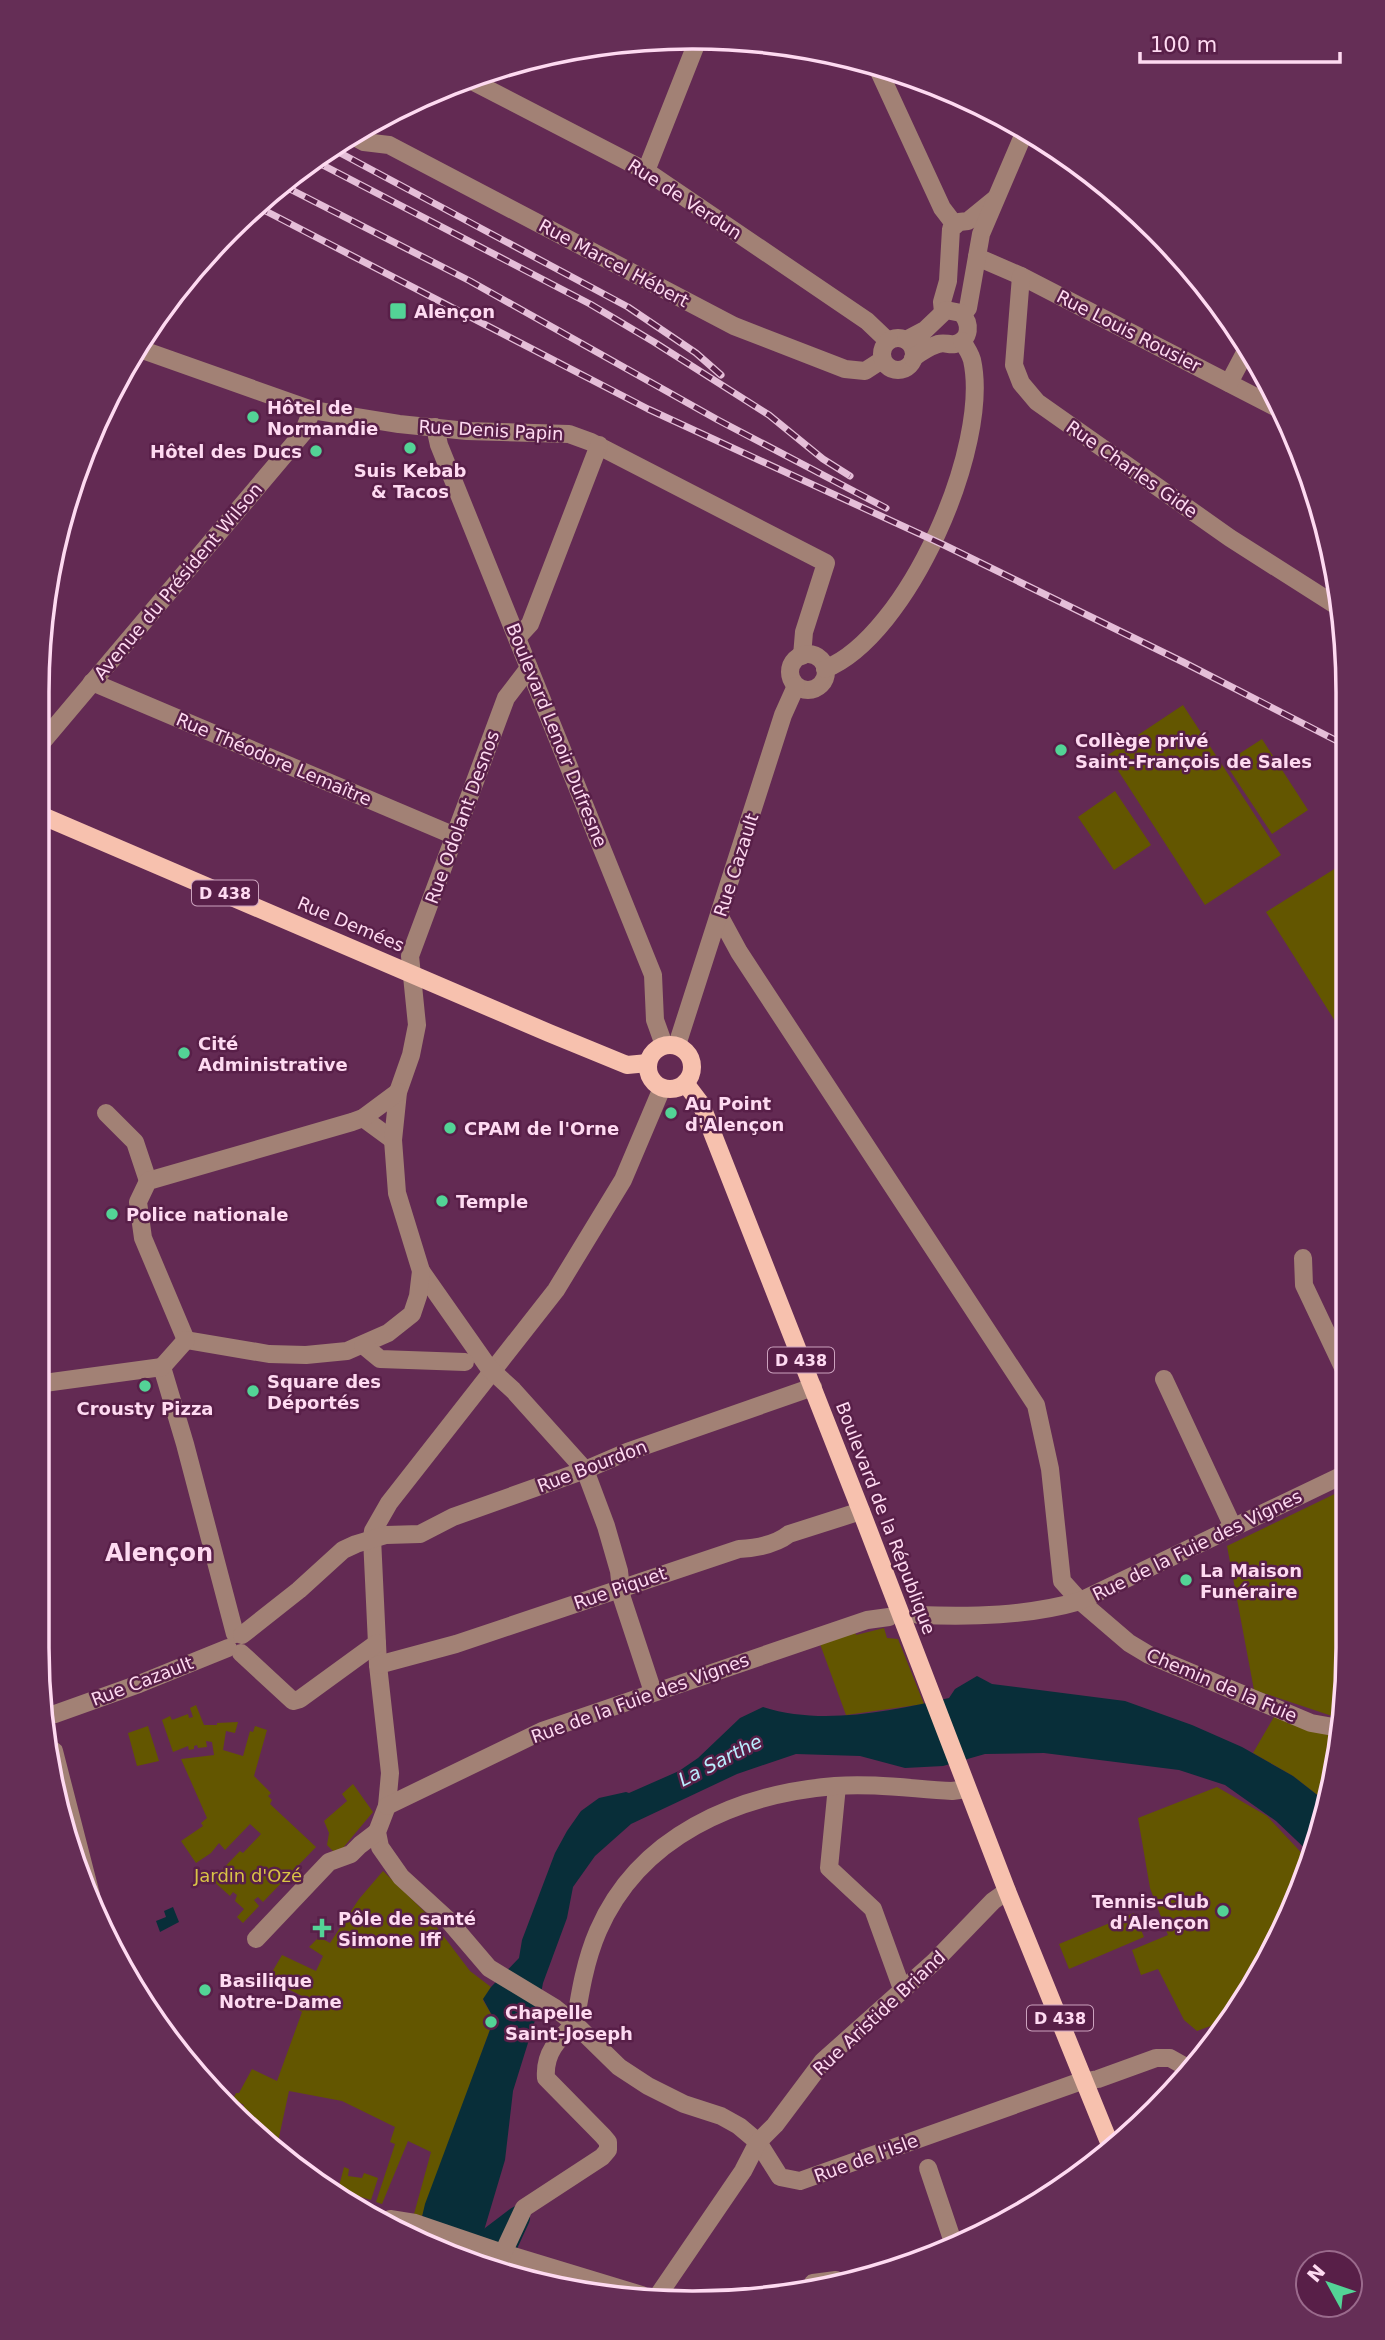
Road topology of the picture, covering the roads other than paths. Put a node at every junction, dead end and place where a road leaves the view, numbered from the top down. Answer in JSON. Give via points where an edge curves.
{"nodes":[{"id":1,"x":694,"y":49,"type":"edge"},
{"id":2,"x":882,"y":78,"type":"edge"},
{"id":3,"x":480,"y":85,"type":"edge"},
{"id":4,"x":1022,"y":140,"type":"edge"},
{"id":5,"x":362,"y":141,"type":"edge"},
{"id":6,"x":646,"y":171,"type":"junction"},
{"id":7,"x":995,"y":199,"type":"junction"},
{"id":8,"x":961,"y":223,"type":"junction"},
{"id":9,"x":981,"y":234,"type":"junction"},
{"id":10,"x":977,"y":257,"type":"junction"},
{"id":11,"x":1021,"y":276,"type":"junction"},
{"id":12,"x":963,"y":314,"type":"junction"},
{"id":13,"x":939,"y":316,"type":"junction"},
{"id":14,"x":906,"y":340,"type":"junction"},
{"id":15,"x":888,"y":341,"type":"junction"},
{"id":16,"x":962,"y":341,"type":"junction"},
{"id":17,"x":944,"y":342,"type":"junction"},
{"id":18,"x":147,"y":351,"type":"edge"},
{"id":19,"x":913,"y":358,"type":"junction"},
{"id":20,"x":1242,"y":358,"type":"edge"},
{"id":21,"x":883,"y":360,"type":"junction"},
{"id":22,"x":1229,"y":383,"type":"junction"},
{"id":23,"x":1267,"y":403,"type":"edge"},
{"id":24,"x":312,"y":411,"type":"junction"},
{"id":25,"x":435,"y":427,"type":"junction"},
{"id":26,"x":600,"y":445,"type":"junction"},
{"id":27,"x":826,"y":563,"type":"joint"},
{"id":28,"x":1329,"y":601,"type":"edge"},
{"id":29,"x":518,"y":637,"type":"junction"},
{"id":30,"x":802,"y":656,"type":"junction"},
{"id":31,"x":529,"y":668,"type":"junction"},
{"id":32,"x":825,"y":669,"type":"junction"},
{"id":33,"x":93,"y":682,"type":"junction"},
{"id":34,"x":796,"y":686,"type":"junction"},
{"id":35,"x":49,"y":734,"type":"edge"},
{"id":36,"x":49,"y":819,"type":"edge"},
{"id":37,"x":455,"y":836,"type":"junction"},
{"id":38,"x":720,"y":917,"type":"junction"},
{"id":39,"x":709,"y":951,"type":"junction"},
{"id":40,"x":739,"y":952,"type":"junction"},
{"id":41,"x":411,"y":973,"type":"junction"},
{"id":42,"x":670,"y":1045,"type":"junction"},
{"id":43,"x":648,"y":1063,"type":"junction"},
{"id":44,"x":685,"y":1083,"type":"junction"},
{"id":45,"x":662,"y":1088,"type":"junction"},
{"id":46,"x":398,"y":1092,"type":"junction"},
{"id":47,"x":106,"y":1113,"type":"dead end"},
{"id":48,"x":363,"y":1118,"type":"junction"},
{"id":49,"x":393,"y":1140,"type":"junction"},
{"id":50,"x":148,"y":1181,"type":"junction"},
{"id":51,"x":1303,"y":1258,"type":"dead end"},
{"id":52,"x":421,"y":1271,"type":"junction"},
{"id":53,"x":412,"y":1314,"type":"junction"},
{"id":54,"x":452,"y":1315,"type":"junction"},
{"id":55,"x":186,"y":1340,"type":"junction"},
{"id":56,"x":363,"y":1345,"type":"junction"},
{"id":57,"x":1336,"y":1353,"type":"edge"},
{"id":58,"x":465,"y":1362,"type":"dead end"},
{"id":59,"x":162,"y":1367,"type":"junction"},
{"id":60,"x":493,"y":1372,"type":"junction"},
{"id":61,"x":1164,"y":1379,"type":"dead end"},
{"id":62,"x":49,"y":1382,"type":"edge"},
{"id":63,"x":813,"y":1387,"type":"junction"},
{"id":64,"x":585,"y":1470,"type":"junction"},
{"id":65,"x":1336,"y":1478,"type":"edge"},
{"id":66,"x":861,"y":1511,"type":"junction"},
{"id":67,"x":1233,"y":1527,"type":"junction"},
{"id":68,"x":372,"y":1538,"type":"junction"},
{"id":69,"x":621,"y":1588,"type":"junction"},
{"id":70,"x":1080,"y":1601,"type":"junction"},
{"id":71,"x":918,"y":1615,"type":"dead end"},
{"id":72,"x":889,"y":1617,"type":"dead end"},
{"id":73,"x":237,"y":1643,"type":"junction"},
{"id":74,"x":377,"y":1643,"type":"junction"},
{"id":75,"x":378,"y":1665,"type":"junction"},
{"id":76,"x":653,"y":1692,"type":"junction"},
{"id":77,"x":53,"y":1712,"type":"edge"},
{"id":78,"x":1331,"y":1726,"type":"edge"},
{"id":79,"x":837,"y":1786,"type":"junction"},
{"id":80,"x":967,"y":1789,"type":"junction"},
{"id":81,"x":387,"y":1806,"type":"junction"},
{"id":82,"x":377,"y":1832,"type":"junction"},
{"id":83,"x":1007,"y":1891,"type":"junction"},
{"id":84,"x":256,"y":1939,"type":"dead end"},
{"id":85,"x":902,"y":1989,"type":"junction"},
{"id":86,"x":575,"y":2024,"type":"junction"},
{"id":87,"x":1182,"y":2065,"type":"edge"},
{"id":88,"x":1086,"y":2080,"type":"junction"},
{"id":89,"x":1108,"y":2139,"type":"edge"},
{"id":90,"x":758,"y":2142,"type":"junction"},
{"id":91,"x":928,"y":2168,"type":"dead end"},
{"id":92,"x":401,"y":2221,"type":"edge"},
{"id":93,"x":951,"y":2237,"type":"edge"},
{"id":94,"x":503,"y":2253,"type":"junction"},
{"id":95,"x":609,"y":2285,"type":"edge"},
{"id":96,"x":662,"y":2290,"type":"edge"}],
"edges":[{"from":1,"to":6,"type":"street"},
{"from":2,"to":8,"type":"street","via":[[942,208]]},
{"from":3,"to":6,"type":"street","name":"Rue de Verdun"},
{"from":4,"to":7,"type":"street"},
{"from":5,"to":21,"type":"street","name":"Rue Marcel Hébert","via":[[389,145],[734,326],[845,369],[865,371]]},
{"from":6,"to":15,"type":"street","name":"Rue de Verdun","via":[[867,321]]},
{"from":7,"to":8,"type":"street"},
{"from":7,"to":9,"type":"street"},
{"from":8,"to":9,"type":"street"},
{"from":8,"to":13,"type":"street","via":[[949,235],[948,281]]},
{"from":9,"to":10,"type":"street"},
{"from":10,"to":11,"type":"street","name":"Rue Louis Rousier"},
{"from":10,"to":12,"type":"street"},
{"from":11,"to":22,"type":"street","name":"Rue Louis Rousier"},
{"from":11,"to":28,"type":"street","name":"Rue Charles Gide","via":[[1014,365],[1021,383],[1037,402],[1230,538]]},
{"from":12,"to":13,"type":"street","via":[[951,310]]},
{"from":12,"to":16,"type":"street","via":[[969,326]]},
{"from":13,"to":14,"type":"street"},
{"from":13,"to":17,"type":"street","via":[[935,333]]},
{"from":14,"to":15,"type":"street"},
{"from":14,"to":19,"type":"street","via":[[914,350]]},
{"from":15,"to":21,"type":"street","via":[[882,350]]},
{"from":16,"to":17,"type":"street"},
{"from":16,"to":32,"type":"street","via":[[971,357],[973,403],[963,465],[947,514],[919,568],[881,622],[845,660]]},
{"from":17,"to":19,"type":"street"},
{"from":18,"to":24,"type":"street","name":"Rue Denis Papin"},
{"from":19,"to":21,"type":"street","via":[[900,370],[889,368]]},
{"from":20,"to":22,"type":"street"},
{"from":22,"to":23,"type":"street","name":"Rue Louis Rousier"},
{"from":24,"to":25,"type":"street","name":"Rue Denis Papin"},
{"from":24,"to":33,"type":"street","name":"Avenue du Président Wilson","via":[[303,433]]},
{"from":25,"to":26,"type":"street","name":"Rue Denis Papin","via":[[569,434]]},
{"from":25,"to":29,"type":"street","name":"Boulevard Lenoir Dufresne"},
{"from":26,"to":27,"type":"street","name":"Rue Denis Papin"},
{"from":26,"to":29,"type":"street","via":[[530,624]]},
{"from":27,"to":30,"type":"street","name":"Rue Cazault","via":[[804,632]]},
{"from":29,"to":31,"type":"street","name":"Boulevard Lenoir Dufresne"},
{"from":30,"to":32,"type":"street","via":[[819,659]]},
{"from":30,"to":34,"type":"street","name":"Rue Cazault","via":[[793,662],[790,672]]},
{"from":31,"to":37,"type":"street","name":"Rue Odolant Desnos","via":[[506,698]]},
{"from":31,"to":42,"type":"street","name":"Boulevard Lenoir Dufresne","via":[[653,975],[654,1020]]},
{"from":32,"to":34,"type":"street","via":[[817,688]]},
{"from":33,"to":35,"type":"street","name":"Avenue du Président Wilson"},
{"from":33,"to":37,"type":"street","name":"Rue Théodore Lemaître"},
{"from":34,"to":38,"type":"street","name":"Rue Cazault"},
{"from":36,"to":41,"type":"main road","name":"Rue Demées","number":"D 438"},
{"from":37,"to":41,"type":"street","name":"Rue Odolant Desnos","via":[[410,956]]},
{"from":38,"to":39,"type":"street","name":"Rue Cazault"},
{"from":38,"to":40,"type":"street","name":"Chemin de la Fuie"},
{"from":39,"to":40,"type":"street","via":[[726,948]]},
{"from":39,"to":42,"type":"street","name":"Rue Cazault"},
{"from":40,"to":70,"type":"street","name":"Chemin de la Fuie","via":[[1036,1405],[1050,1469],[1062,1581]]},
{"from":41,"to":43,"type":"main road","name":"Rue Demées","number":"D 438","via":[[627,1065]]},
{"from":41,"to":46,"type":"street","name":"Rue Odolant Desnos","via":[[418,1025]]},
{"from":42,"to":43,"type":"main road","via":[[653,1052]]},
{"from":42,"to":44,"type":"main road","via":[[684,1049],[692,1062]]},
{"from":43,"to":45,"type":"main road","via":[[651,1078]]},
{"from":44,"to":45,"type":"main road","via":[[674,1089]]},
{"from":44,"to":63,"type":"main road","name":"Boulevard de la République","number":"D 438","via":[[701,1104]]},
{"from":45,"to":60,"type":"street","via":[[622,1180],[556,1290]]},
{"from":46,"to":48,"type":"street"},
{"from":46,"to":49,"type":"street","name":"Rue Odolant Desnos"},
{"from":47,"to":50,"type":"street","via":[[135,1142]]},
{"from":48,"to":49,"type":"street"},
{"from":48,"to":50,"type":"street"},
{"from":49,"to":52,"type":"street","name":"Rue Odolant Desnos","via":[[397,1193]]},
{"from":50,"to":55,"type":"street","via":[[138,1202],[143,1238]]},
{"from":51,"to":57,"type":"street","via":[[1304,1285]]},
{"from":52,"to":53,"type":"street"},
{"from":52,"to":54,"type":"street"},
{"from":53,"to":54,"type":"street","via":[[429,1310]]},
{"from":53,"to":56,"type":"street"},
{"from":54,"to":60,"type":"street"},
{"from":55,"to":56,"type":"street","via":[[269,1354],[320,1354]]},
{"from":55,"to":59,"type":"street"},
{"from":56,"to":58,"type":"street","via":[[380,1359]]},
{"from":59,"to":62,"type":"street"},
{"from":59,"to":73,"type":"street"},
{"from":60,"to":64,"type":"street"},
{"from":60,"to":68,"type":"street","via":[[389,1503]]},
{"from":61,"to":67,"type":"street"},
{"from":63,"to":64,"type":"street","name":"Rue Bourdon"},
{"from":63,"to":66,"type":"main road","name":"Boulevard de la République","number":"D 438"},
{"from":64,"to":68,"type":"street","name":"Rue Bourdon","via":[[453,1517],[420,1534]]},
{"from":64,"to":69,"type":"street","via":[[606,1526]]},
{"from":65,"to":67,"type":"street","name":"Rue de la Fuie des Vignes"},
{"from":66,"to":69,"type":"street","name":"Rue Piquet"},
{"from":66,"to":80,"type":"main road","name":"Boulevard de la République","number":"D 438"},
{"from":67,"to":70,"type":"street","name":"Rue de la Fuie des Vignes"},
{"from":68,"to":73,"type":"street","name":"Rue Cazault","via":[[344,1549]]},
{"from":68,"to":74,"type":"street"},
{"from":69,"to":75,"type":"street","name":"Rue Piquet","via":[[456,1644]]},
{"from":69,"to":76,"type":"street"},
{"from":70,"to":71,"type":"street","name":"Rue de la Fuie des Vignes","via":[[1046,1610]]},
{"from":70,"to":78,"type":"street","name":"Chemin de la Fuie","via":[[1150,1655],[1311,1723]]},
{"from":72,"to":76,"type":"street","name":"Rue de la Fuie des Vignes","via":[[867,1620]]},
{"from":73,"to":74,"type":"street","via":[[293,1701]]},
{"from":73,"to":77,"type":"street","name":"Rue Cazault","via":[[139,1684]]},
{"from":74,"to":75,"type":"street"},
{"from":75,"to":81,"type":"street","via":[[390,1773]]},
{"from":76,"to":81,"type":"street","name":"Rue de la Fuie des Vignes","via":[[542,1731]]},
{"from":79,"to":80,"type":"street"},
{"from":79,"to":85,"type":"street","via":[[829,1868],[873,1909]]},
{"from":79,"to":86,"type":"street","via":[[746,1802],[699,1822],[665,1845],[629,1880],[598,1932],[581,1984]]},
{"from":80,"to":83,"type":"main road","number":"D 438"},
{"from":81,"to":82,"type":"street"},
{"from":82,"to":84,"type":"street","via":[[351,1854],[329,1862]]},
{"from":82,"to":86,"type":"street","via":[[389,1863],[489,1968]]},
{"from":83,"to":85,"type":"street","name":"Rue Aristide Briand"},
{"from":83,"to":88,"type":"main road","number":"D 438"},
{"from":85,"to":90,"type":"street","name":"Rue Aristide Briand","via":[[823,2061]]},
{"from":86,"to":90,"type":"street","via":[[628,2074],[684,2104],[721,2116]]},
{"from":86,"to":94,"type":"street","via":[[552,2047],[546,2078],[609,2146],[602,2157],[524,2208]]},
{"from":87,"to":88,"type":"street","name":"Rue de l'Isle","via":[[1170,2057],[1156,2058]]},
{"from":88,"to":89,"type":"main road","number":"D 438"},
{"from":88,"to":90,"type":"street","name":"Rue de l'Isle","via":[[800,2182],[780,2177]]},
{"from":90,"to":96,"type":"street"},
{"from":91,"to":93,"type":"street"},
{"from":92,"to":94,"type":"street"},
{"from":94,"to":95,"type":"street"}]}
